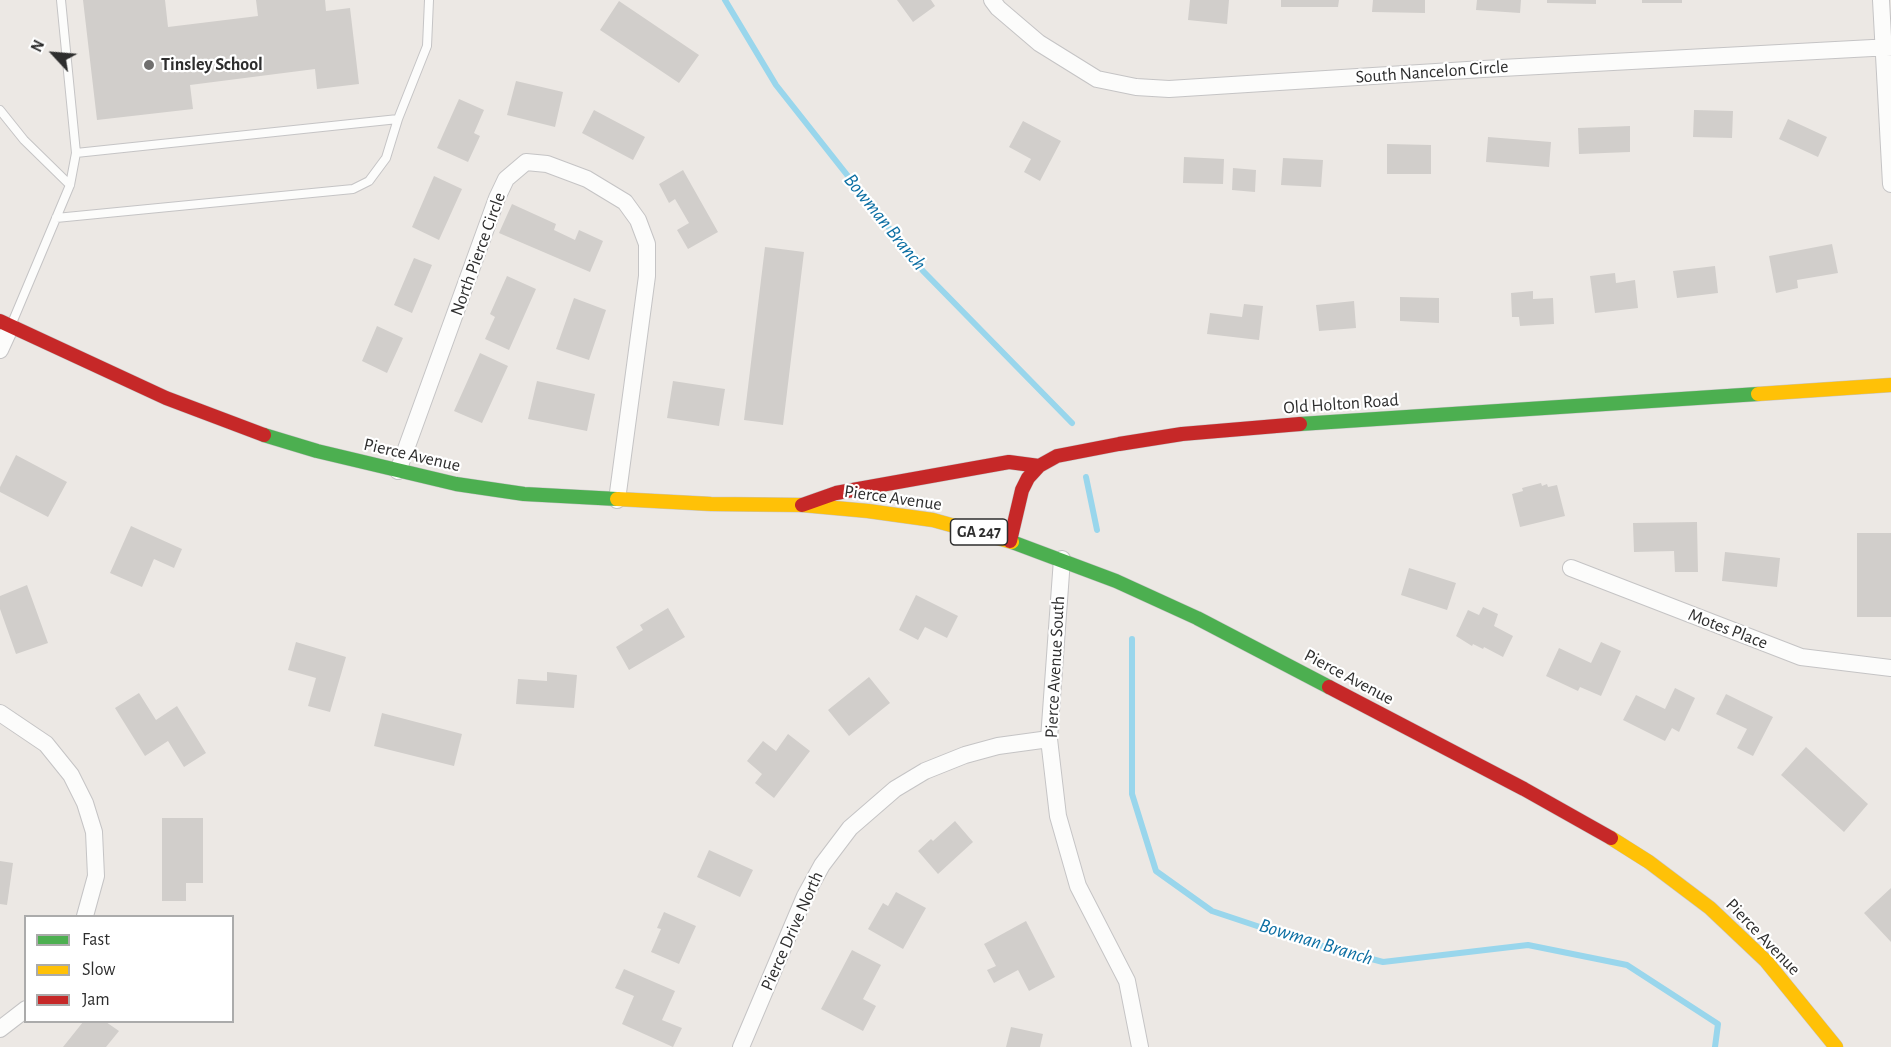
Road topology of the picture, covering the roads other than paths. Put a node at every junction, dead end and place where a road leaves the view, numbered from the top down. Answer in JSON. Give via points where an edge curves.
{"nodes":[{"id":1,"x":61,"y":0,"type":"edge"},
{"id":2,"x":429,"y":0,"type":"edge"},
{"id":3,"x":1881,"y":0,"type":"edge"},
{"id":4,"x":995,"y":4,"type":"edge"},
{"id":5,"x":1887,"y":47,"type":"edge"},
{"id":6,"x":0,"y":110,"type":"edge"},
{"id":7,"x":398,"y":119,"type":"junction"},
{"id":8,"x":76,"y":153,"type":"junction"},
{"id":9,"x":1891,"y":183,"type":"edge"},
{"id":10,"x":70,"y":184,"type":"junction"},
{"id":11,"x":56,"y":218,"type":"junction"},
{"id":12,"x":6,"y":324,"type":"edge"},
{"id":13,"x":0,"y":350,"type":"edge"},
{"id":14,"x":1891,"y":385,"type":"edge"},
{"id":15,"x":1038,"y":466,"type":"junction"},
{"id":16,"x":398,"y":471,"type":"junction"},
{"id":17,"x":617,"y":500,"type":"junction"},
{"id":18,"x":802,"y":505,"type":"junction"},
{"id":19,"x":1010,"y":541,"type":"junction"},
{"id":20,"x":1062,"y":559,"type":"junction"},
{"id":21,"x":1570,"y":568,"type":"dead end"},
{"id":22,"x":1891,"y":668,"type":"edge"},
{"id":23,"x":0,"y":712,"type":"edge"},
{"id":24,"x":1049,"y":739,"type":"junction"},
{"id":25,"x":85,"y":915,"type":"edge"},
{"id":26,"x":24,"y":1011,"type":"edge"},
{"id":27,"x":0,"y":1029,"type":"edge"},
{"id":28,"x":741,"y":1047,"type":"edge"},
{"id":29,"x":1140,"y":1047,"type":"edge"},
{"id":30,"x":1836,"y":1047,"type":"edge"}],
"edges":[{"from":1,"to":8,"type":"lane"},
{"from":2,"to":7,"type":"lane","via":[[427,46]]},
{"from":3,"to":5,"type":"street"},
{"from":4,"to":5,"type":"street","name":"South Nancelon Circle","via":[[1039,43],[1097,79],[1168,89]]},
{"from":5,"to":9,"type":"street"},
{"from":6,"to":10,"type":"lane","via":[[24,140]]},
{"from":7,"to":8,"type":"lane"},
{"from":7,"to":11,"type":"lane","via":[[386,158],[369,181],[353,189]]},
{"from":8,"to":10,"type":"lane"},
{"from":10,"to":11,"type":"lane"},
{"from":11,"to":12,"type":"lane"},
{"from":12,"to":13,"type":"street"},
{"from":12,"to":16,"type":"main road","name":"Pierce Avenue","number":"GA 247","via":[[166,398],[247,430]]},
{"from":14,"to":15,"type":"main road","name":"Old Holton Road","via":[[1182,434],[1057,456]]},
{"from":15,"to":18,"type":"main road","via":[[1009,462],[836,493]]},
{"from":15,"to":19,"type":"main road","via":[[1022,490]]},
{"from":16,"to":17,"type":"main road","name":"Pierce Avenue","number":"GA 247","via":[[524,494]]},
{"from":16,"to":17,"type":"street","name":"North Pierce Circle","via":[[506,179],[526,162],[546,164],[587,179],[625,201],[647,244],[647,276]]},
{"from":17,"to":18,"type":"main road","name":"Pierce Avenue","number":"GA 247"},
{"from":18,"to":19,"type":"main road","name":"Pierce Avenue","number":"GA 247","via":[[933,520]]},
{"from":19,"to":20,"type":"main road","name":"Pierce Avenue","number":"GA 247"},
{"from":20,"to":24,"type":"street","name":"Pierce Avenue South"},
{"from":20,"to":30,"type":"main road","name":"Pierce Avenue","number":"GA 247","via":[[1197,618],[1524,789],[1640,856],[1710,908],[1766,961]]},
{"from":21,"to":22,"type":"street","name":"Motes Place","via":[[1802,657]]},
{"from":23,"to":25,"type":"street","via":[[46,744],[71,775],[85,802],[94,832],[96,876]]},
{"from":24,"to":28,"type":"street","name":"Pierce Drive North","via":[[965,754],[925,771],[895,789],[850,828],[805,896]]},
{"from":24,"to":29,"type":"street","name":"Pierce Avenue South","via":[[1058,816],[1077,886],[1127,981]]},
{"from":26,"to":27,"type":"street"}]}
